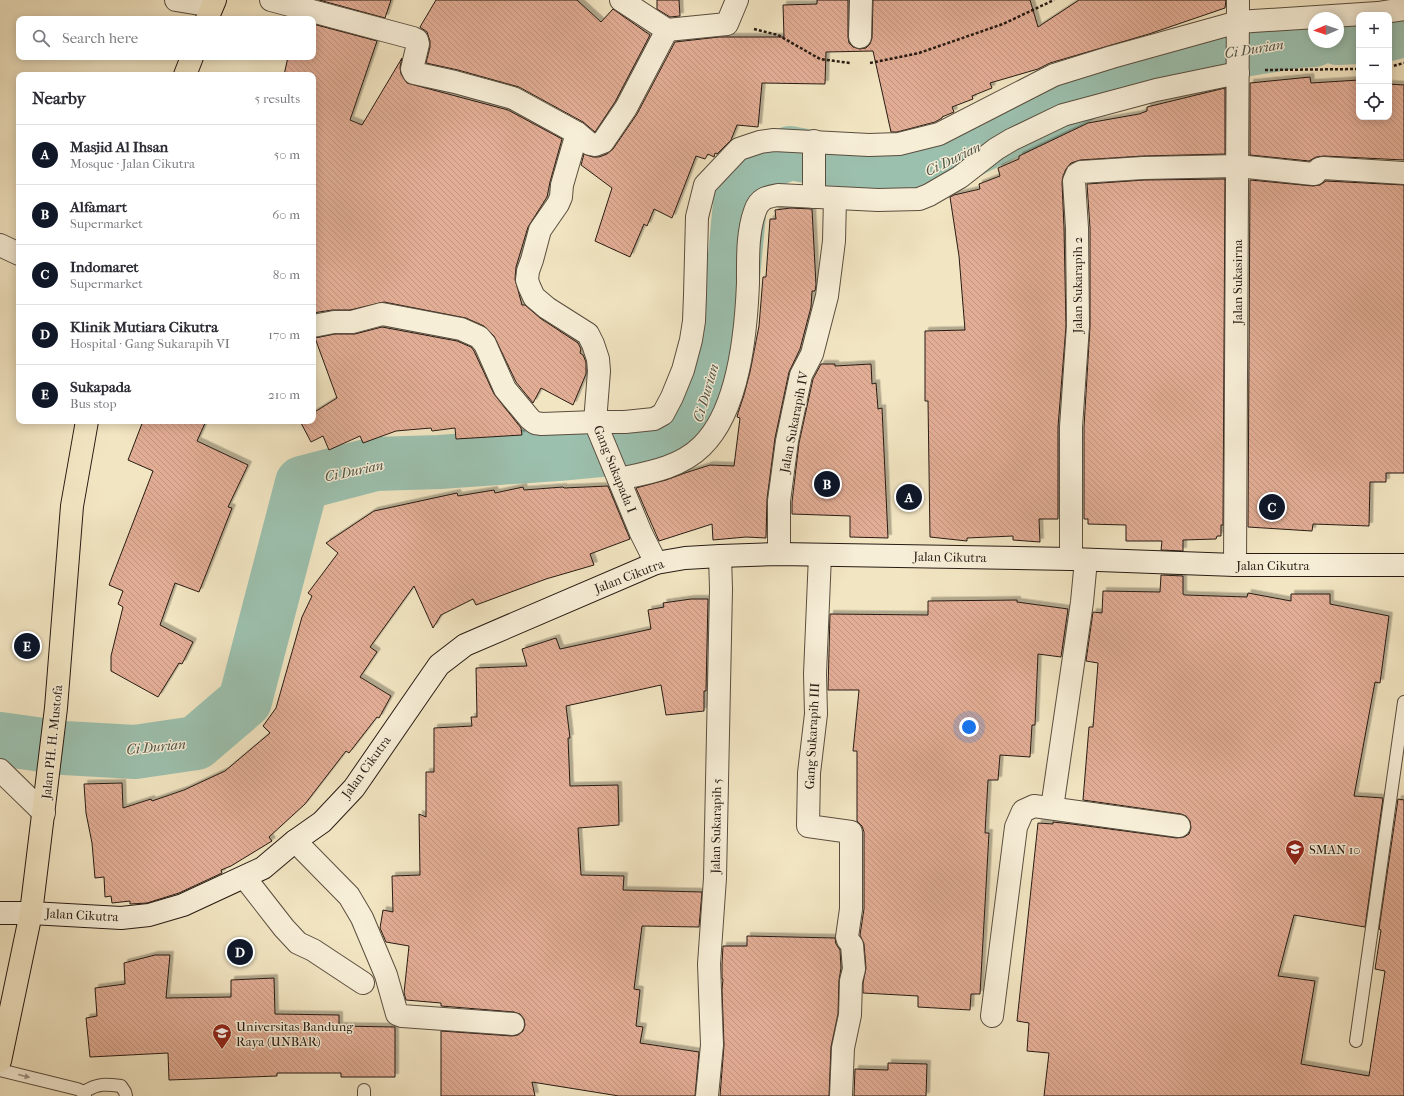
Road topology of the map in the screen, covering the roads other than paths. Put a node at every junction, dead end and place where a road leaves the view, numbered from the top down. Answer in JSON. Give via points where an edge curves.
{"nodes":[{"id":1,"x":176,"y":0,"type":"edge"},
{"id":2,"x":271,"y":0,"type":"edge"},
{"id":3,"x":621,"y":0,"type":"edge"},
{"id":4,"x":737,"y":0,"type":"edge"},
{"id":5,"x":861,"y":0,"type":"edge"},
{"id":6,"x":1238,"y":0,"type":"edge"},
{"id":7,"x":211,"y":8,"type":"edge"},
{"id":8,"x":1404,"y":9,"type":"edge"},
{"id":9,"x":1238,"y":27,"type":"junction"},
{"id":10,"x":667,"y":30,"type":"junction"},
{"id":11,"x":860,"y":36,"type":"dead end"},
{"id":12,"x":191,"y":60,"type":"edge"},
{"id":13,"x":1238,"y":69,"type":"junction"},
{"id":14,"x":186,"y":72,"type":"edge"},
{"id":15,"x":577,"y":133,"type":"junction"},
{"id":16,"x":814,"y":145,"type":"junction"},
{"id":17,"x":1238,"y":166,"type":"junction"},
{"id":18,"x":1404,"y":173,"type":"edge"},
{"id":19,"x":821,"y":195,"type":"junction"},
{"id":20,"x":0,"y":245,"type":"edge"},
{"id":21,"x":16,"y":253,"type":"edge"},
{"id":22,"x":316,"y":325,"type":"edge"},
{"id":23,"x":595,"y":423,"type":"junction"},
{"id":24,"x":86,"y":424,"type":"edge"},
{"id":25,"x":617,"y":476,"type":"junction"},
{"id":26,"x":779,"y":554,"type":"junction"},
{"id":27,"x":820,"y":555,"type":"junction"},
{"id":28,"x":720,"y":556,"type":"junction"},
{"id":29,"x":1079,"y":559,"type":"junction"},
{"id":30,"x":656,"y":563,"type":"junction"},
{"id":31,"x":1235,"y":565,"type":"junction"},
{"id":32,"x":1404,"y":565,"type":"edge"},
{"id":33,"x":1404,"y":702,"type":"edge"},
{"id":34,"x":0,"y":770,"type":"edge"},
{"id":35,"x":1052,"y":808,"type":"junction"},
{"id":36,"x":44,"y":813,"type":"junction"},
{"id":37,"x":1179,"y":826,"type":"dead end"},
{"id":38,"x":295,"y":841,"type":"junction"},
{"id":39,"x":245,"y":878,"type":"junction"},
{"id":40,"x":0,"y":913,"type":"edge"},
{"id":41,"x":31,"y":913,"type":"junction"},
{"id":42,"x":363,"y":983,"type":"dead end"},
{"id":43,"x":992,"y":1016,"type":"dead end"},
{"id":44,"x":513,"y":1024,"type":"dead end"},
{"id":45,"x":1356,"y":1041,"type":"dead end"},
{"id":46,"x":0,"y":1061,"type":"edge"},
{"id":47,"x":0,"y":1070,"type":"edge"},
{"id":48,"x":85,"y":1094,"type":"edge"},
{"id":49,"x":126,"y":1096,"type":"edge"},
{"id":50,"x":707,"y":1096,"type":"edge"},
{"id":51,"x":841,"y":1096,"type":"edge"}],
"edges":[{"from":1,"to":7,"type":"street"},
{"from":2,"to":15,"type":"street","via":[[413,38],[418,44],[412,69],[414,73],[512,98]]},
{"from":3,"to":10,"type":"street"},
{"from":4,"to":10,"type":"street","via":[[726,24]]},
{"from":5,"to":11,"type":"street"},
{"from":6,"to":9,"type":"street","name":"Jalan Sukasirna"},
{"from":8,"to":9,"type":"street"},
{"from":9,"to":13,"type":"street","name":"Jalan Sukasirna"},
{"from":9,"to":16,"type":"street","via":[[1112,57],[1054,76],[939,134],[899,144]]},
{"from":10,"to":15,"type":"street","via":[[626,108],[602,142],[590,144]]},
{"from":12,"to":14,"type":"highway"},
{"from":13,"to":17,"type":"street","name":"Jalan Sukasirna"},
{"from":13,"to":19,"type":"street","via":[[1063,115],[996,149],[960,177],[919,199],[878,200]]},
{"from":15,"to":23,"type":"street","name":"Gang Sukapada I","via":[[561,197],[540,230],[527,280],[534,296],[547,308],[588,334],[593,344],[599,371]]},
{"from":16,"to":19,"type":"street","name":"Jalan Sukarapih IV"},
{"from":16,"to":23,"type":"street","via":[[774,140],[745,146],[704,185],[697,216],[691,340],[672,397],[663,414],[654,419]]},
{"from":17,"to":18,"type":"street","via":[[1313,174],[1322,168]]},
{"from":17,"to":29,"type":"street","name":"Jalan Sukarapih 2","via":[[1143,168],[1076,174],[1074,181],[1078,326],[1071,427]]},
{"from":17,"to":31,"type":"street","name":"Jalan Sukasirna"},
{"from":19,"to":25,"type":"street","via":[[769,196],[760,201],[755,212],[749,247],[745,329],[729,403],[718,426],[702,446],[685,458],[660,470]]},
{"from":19,"to":26,"type":"street","name":"Jalan Sukarapih IV","via":[[834,241],[827,296],[812,354],[801,375],[787,441],[779,501]]},
{"from":20,"to":21,"type":"street"},
{"from":22,"to":23,"type":"street","via":[[352,322],[382,314],[461,329],[479,337],[486,344],[505,389],[535,423]]},
{"from":23,"to":25,"type":"street","name":"Gang Sukapada I"},
{"from":24,"to":36,"type":"highway","name":"Jalan PH. H. Mustofa","via":[[72,506],[56,708]]},
{"from":25,"to":30,"type":"street","name":"Gang Sukapada I"},
{"from":26,"to":27,"type":"street","name":"Jalan Cikutra"},
{"from":26,"to":28,"type":"street","name":"Jalan Cikutra"},
{"from":27,"to":29,"type":"street","name":"Jalan Cikutra"},
{"from":27,"to":51,"type":"street","name":"Gang Sukarapih III","via":[[815,674],[816,714],[808,826],[851,832],[851,909],[847,937],[852,945],[854,969],[843,1054]]},
{"from":28,"to":30,"type":"street","name":"Jalan Cikutra"},
{"from":28,"to":50,"type":"street","name":"Jalan Sukarapih 5","via":[[715,878],[709,964],[712,1045]]},
{"from":29,"to":31,"type":"street","name":"Jalan Cikutra"},
{"from":29,"to":35,"type":"street","via":[[1082,602]]},
{"from":30,"to":38,"type":"street","name":"Jalan Cikutra","via":[[465,645],[439,665],[354,788],[322,822]]},
{"from":31,"to":32,"type":"street","name":"Jalan Cikutra"},
{"from":33,"to":45,"type":"lane"},
{"from":34,"to":36,"type":"street"},
{"from":35,"to":37,"type":"street"},
{"from":35,"to":43,"type":"street","via":[[1034,806],[1023,811],[1016,826]]},
{"from":36,"to":41,"type":"highway","name":"Jalan PH. H. Mustofa"},
{"from":38,"to":39,"type":"street","name":"Jalan Cikutra","via":[[263,868]]},
{"from":38,"to":44,"type":"street","via":[[349,896],[362,918],[386,975],[397,1014]]},
{"from":39,"to":41,"type":"street","name":"Jalan Cikutra","via":[[183,905],[149,915],[120,918]]},
{"from":39,"to":42,"type":"street","via":[[298,943]]},
{"from":40,"to":41,"type":"street","name":"Jalan Cikutra"},
{"from":41,"to":46,"type":"highway","name":"Jalan PH. H. Mustofa"},
{"from":47,"to":48,"type":"lane","one_way":true},
{"from":48,"to":49,"type":"lane","via":[[93,1086],[103,1084],[121,1086]]}]}
